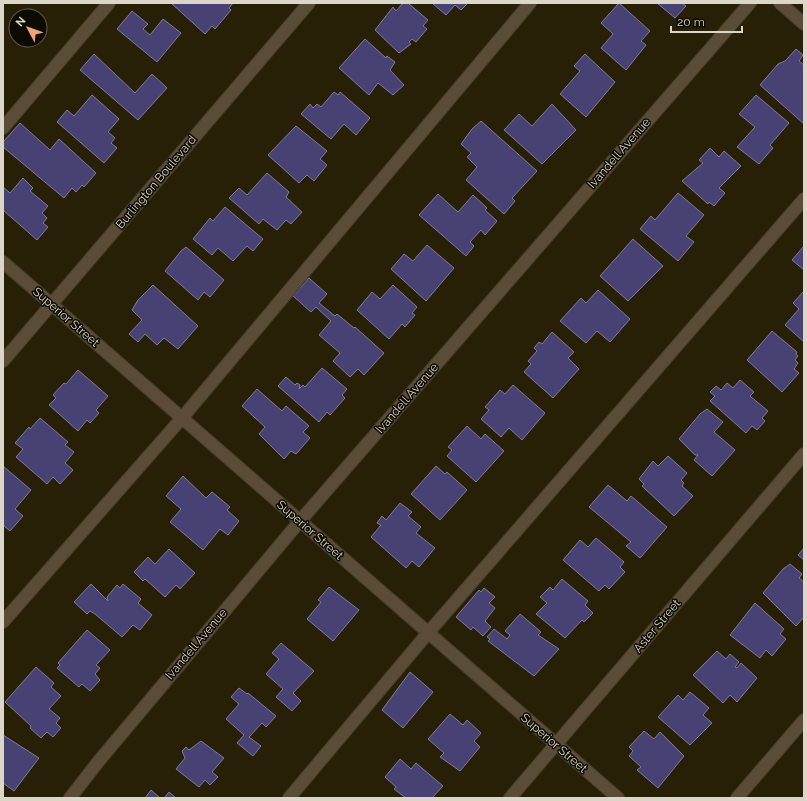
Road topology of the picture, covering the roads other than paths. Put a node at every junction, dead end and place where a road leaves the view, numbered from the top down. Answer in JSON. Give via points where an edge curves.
{"nodes":[{"id":1,"x":109,"y":3,"type":"edge"},
{"id":2,"x":308,"y":3,"type":"edge"},
{"id":3,"x":530,"y":3,"type":"edge"},
{"id":4,"x":750,"y":3,"type":"edge"},
{"id":5,"x":780,"y":3,"type":"edge"},
{"id":6,"x":804,"y":24,"type":"edge"},
{"id":7,"x":3,"y":128,"type":"edge"},
{"id":8,"x":804,"y":199,"type":"edge"},
{"id":9,"x":3,"y":262,"type":"edge"},
{"id":10,"x":52,"y":304,"type":"junction"},
{"id":11,"x":3,"y":361,"type":"edge"},
{"id":12,"x":182,"y":418,"type":"junction"},
{"id":13,"x":804,"y":454,"type":"edge"},
{"id":14,"x":300,"y":521,"type":"junction"},
{"id":15,"x":3,"y":622,"type":"edge"},
{"id":16,"x":428,"y":634,"type":"junction"},
{"id":17,"x":804,"y":720,"type":"edge"},
{"id":18,"x":556,"y":745,"type":"junction"},
{"id":19,"x":70,"y":798,"type":"edge"},
{"id":20,"x":289,"y":798,"type":"edge"},
{"id":21,"x":510,"y":798,"type":"edge"},
{"id":22,"x":618,"y":798,"type":"edge"},
{"id":23,"x":737,"y":798,"type":"edge"}],
"edges":[{"from":1,"to":7,"type":"street"},
{"from":2,"to":10,"type":"street","name":"Burlington Boulevard"},
{"from":3,"to":12,"type":"street"},
{"from":4,"to":14,"type":"street","name":"Ivandell Avenue"},
{"from":5,"to":6,"type":"street"},
{"from":8,"to":16,"type":"street"},
{"from":9,"to":10,"type":"street","name":"Superior Street"},
{"from":10,"to":11,"type":"street","name":"Burlington Boulevard"},
{"from":10,"to":12,"type":"street","name":"Superior Street"},
{"from":12,"to":14,"type":"street","name":"Superior Street"},
{"from":12,"to":15,"type":"street"},
{"from":13,"to":18,"type":"street","name":"Aster Street"},
{"from":14,"to":16,"type":"street","name":"Superior Street"},
{"from":14,"to":19,"type":"street","name":"Ivandell Avenue"},
{"from":16,"to":18,"type":"street","name":"Superior Street"},
{"from":16,"to":20,"type":"street"},
{"from":17,"to":23,"type":"street"},
{"from":18,"to":21,"type":"street","name":"Aster Street"},
{"from":18,"to":22,"type":"street","name":"Superior Street"}]}
